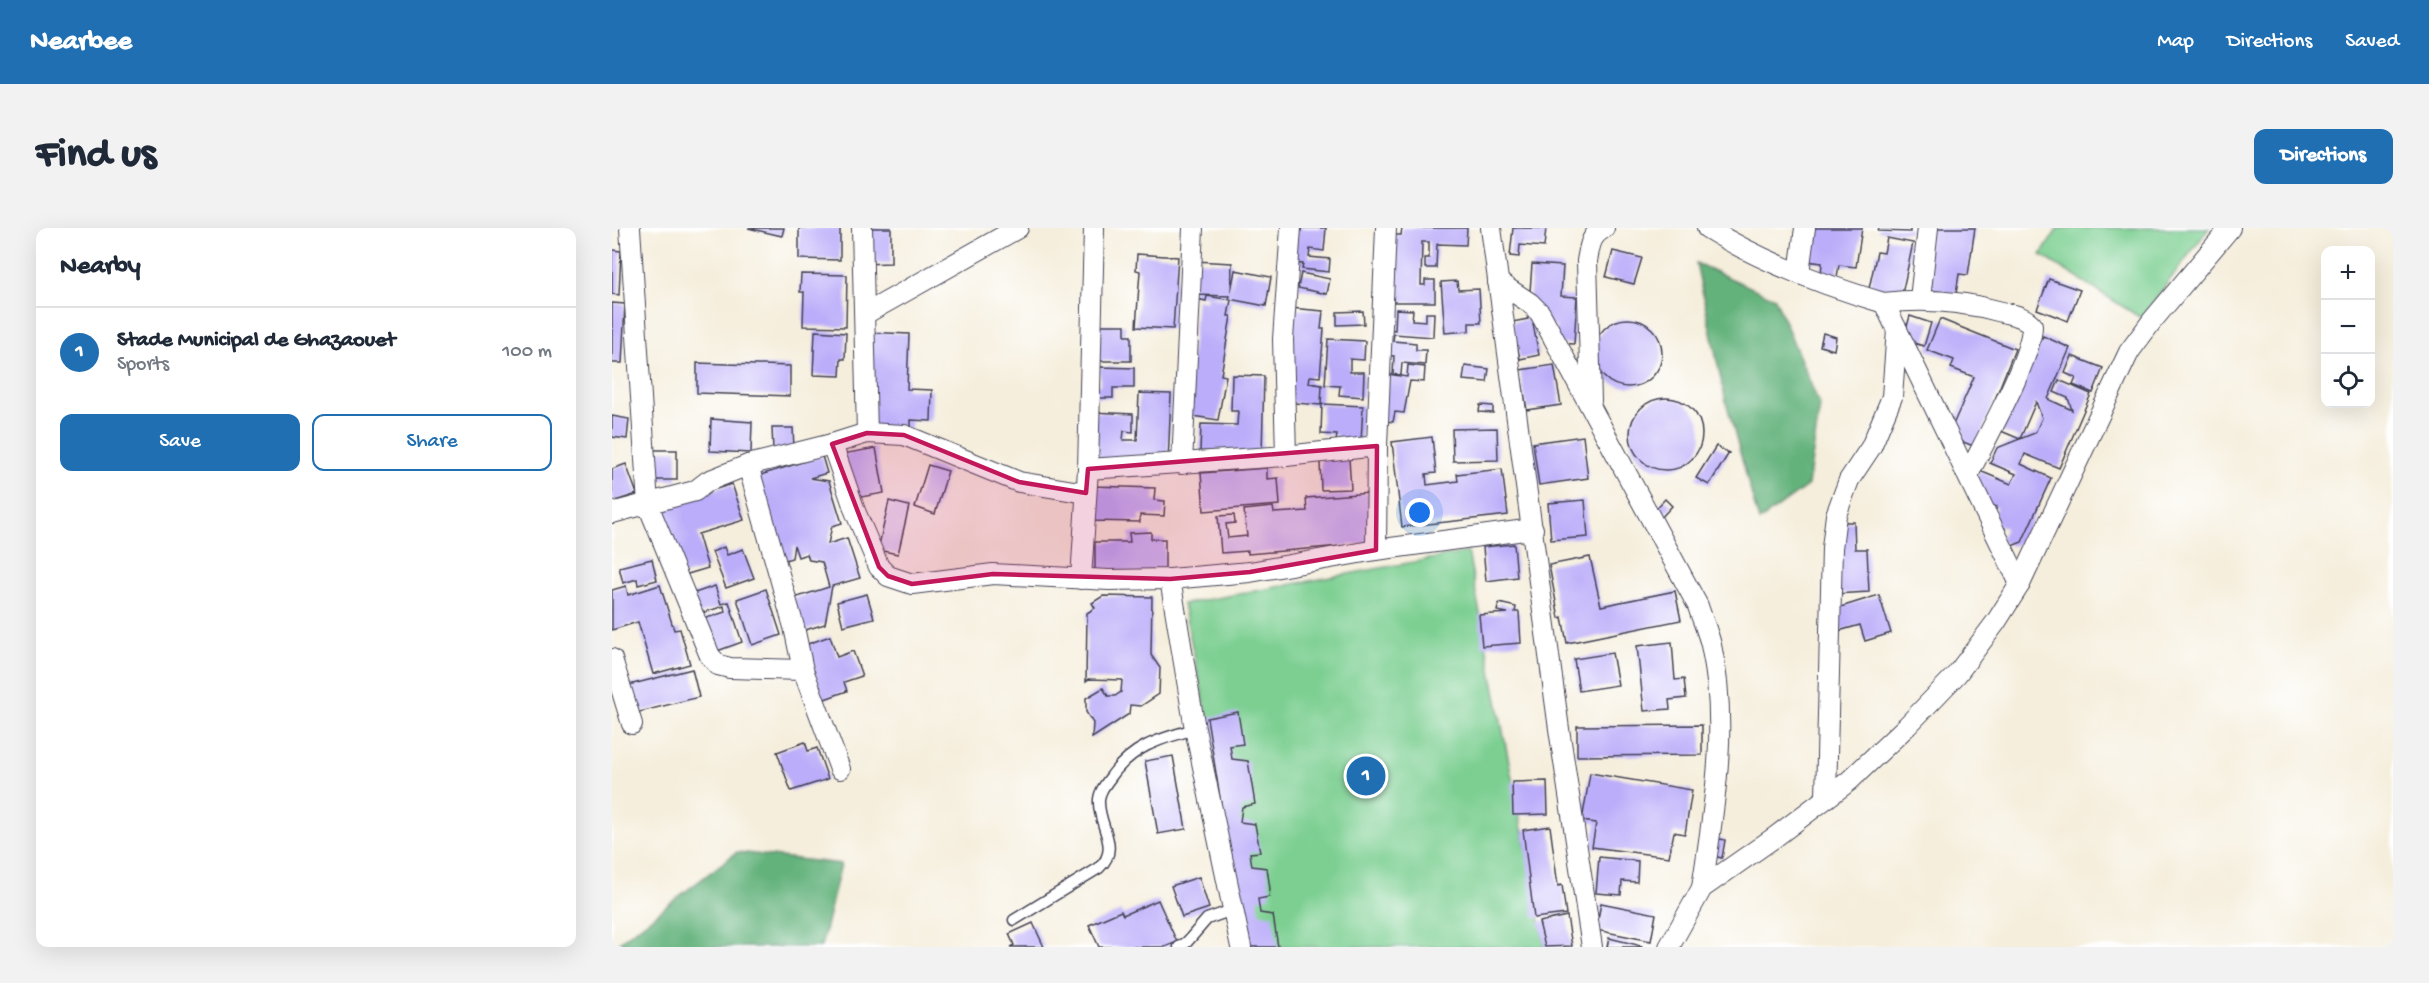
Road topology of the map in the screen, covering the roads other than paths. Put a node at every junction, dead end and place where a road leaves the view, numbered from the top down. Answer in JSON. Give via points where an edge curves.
{"nodes":[{"id":1,"x":630,"y":228,"type":"edge"},
{"id":2,"x":862,"y":228,"type":"edge"},
{"id":3,"x":1017,"y":228,"type":"edge"},
{"id":4,"x":1094,"y":228,"type":"edge"},
{"id":5,"x":1193,"y":228,"type":"edge"},
{"id":6,"x":1291,"y":228,"type":"edge"},
{"id":7,"x":1386,"y":228,"type":"edge"},
{"id":8,"x":1491,"y":228,"type":"edge"},
{"id":9,"x":1604,"y":228,"type":"edge"},
{"id":10,"x":1707,"y":228,"type":"edge"},
{"id":11,"x":1805,"y":228,"type":"edge"},
{"id":12,"x":1928,"y":228,"type":"edge"},
{"id":13,"x":2230,"y":228,"type":"edge"},
{"id":14,"x":1799,"y":273,"type":"junction"},
{"id":15,"x":1498,"y":282,"type":"junction"},
{"id":16,"x":1920,"y":299,"type":"junction"},
{"id":17,"x":1884,"y":303,"type":"junction"},
{"id":18,"x":865,"y":314,"type":"junction"},
{"id":19,"x":1897,"y":328,"type":"junction"},
{"id":20,"x":1591,"y":407,"type":"junction"},
{"id":21,"x":867,"y":433,"type":"junction"},
{"id":22,"x":832,"y":444,"type":"junction"},
{"id":23,"x":1377,"y":446,"type":"junction"},
{"id":24,"x":1286,"y":456,"type":"junction"},
{"id":25,"x":1182,"y":464,"type":"junction"},
{"id":26,"x":748,"y":465,"type":"junction"},
{"id":27,"x":1088,"y":469,"type":"junction"},
{"id":28,"x":1968,"y":475,"type":"junction"},
{"id":29,"x":1086,"y":493,"type":"junction"},
{"id":30,"x":648,"y":505,"type":"junction"},
{"id":31,"x":612,"y":513,"type":"edge"},
{"id":32,"x":1533,"y":529,"type":"junction"},
{"id":33,"x":1376,"y":550,"type":"junction"},
{"id":34,"x":1081,"y":579,"type":"junction"},
{"id":35,"x":1170,"y":579,"type":"junction"},
{"id":36,"x":2020,"y":584,"type":"junction"},
{"id":37,"x":612,"y":659,"type":"edge"},
{"id":38,"x":803,"y":670,"type":"junction"},
{"id":39,"x":633,"y":724,"type":"dead end"},
{"id":40,"x":1195,"y":729,"type":"junction"},
{"id":41,"x":840,"y":769,"type":"dead end"},
{"id":42,"x":1826,"y":798,"type":"junction"},
{"id":43,"x":1702,"y":888,"type":"junction"},
{"id":44,"x":1232,"y":910,"type":"junction"},
{"id":45,"x":1014,"y":920,"type":"dead end"},
{"id":46,"x":1179,"y":947,"type":"edge"},
{"id":47,"x":1241,"y":947,"type":"edge"},
{"id":48,"x":1592,"y":947,"type":"edge"},
{"id":49,"x":1669,"y":947,"type":"edge"}],
"edges":[{"from":1,"to":30,"type":"street"},
{"from":2,"to":18,"type":"street"},
{"from":3,"to":18,"type":"street"},
{"from":4,"to":27,"type":"street"},
{"from":5,"to":25,"type":"street"},
{"from":6,"to":24,"type":"street","via":[[1283,339]]},
{"from":7,"to":23,"type":"street"},
{"from":8,"to":15,"type":"street"},
{"from":9,"to":20,"type":"street","via":[[1590,241],[1587,261]]},
{"from":10,"to":14,"type":"street"},
{"from":11,"to":14,"type":"street"},
{"from":12,"to":16,"type":"street"},
{"from":13,"to":36,"type":"street","via":[[2129,352]]},
{"from":14,"to":17,"type":"street"},
{"from":15,"to":20,"type":"street","via":[[1540,314]]},
{"from":15,"to":32,"type":"street"},
{"from":16,"to":17,"type":"street"},
{"from":16,"to":28,"type":"street","via":[[1976,305],[2018,316],[2032,325],[2025,356]]},
{"from":17,"to":19,"type":"street"},
{"from":18,"to":21,"type":"street"},
{"from":19,"to":28,"type":"street"},
{"from":19,"to":42,"type":"street","via":[[1892,397],[1871,447],[1849,480],[1836,515]]},
{"from":20,"to":43,"type":"street","via":[[1698,606],[1710,644],[1718,688],[1719,735],[1716,795]]},
{"from":21,"to":22,"type":"street"},
{"from":21,"to":29,"type":"street","via":[[904,435],[1019,482]]},
{"from":22,"to":26,"type":"street"},
{"from":22,"to":34,"type":"street","via":[[855,511],[879,567],[888,576],[912,584],[993,574]]},
{"from":23,"to":24,"type":"street"},
{"from":23,"to":33,"type":"street"},
{"from":24,"to":25,"type":"street"},
{"from":25,"to":27,"type":"street"},
{"from":26,"to":30,"type":"street","via":[[708,481],[695,491]]},
{"from":26,"to":38,"type":"street"},
{"from":27,"to":29,"type":"street"},
{"from":28,"to":36,"type":"street"},
{"from":29,"to":34,"type":"street"},
{"from":30,"to":31,"type":"street"},
{"from":30,"to":38,"type":"street","via":[[710,656],[730,668]]},
{"from":32,"to":33,"type":"street"},
{"from":32,"to":48,"type":"street"},
{"from":33,"to":35,"type":"street","via":[[1250,572]]},
{"from":34,"to":35,"type":"street"},
{"from":35,"to":40,"type":"street"},
{"from":36,"to":42,"type":"street","via":[[1957,674],[1849,781]]},
{"from":37,"to":39,"type":"street"},
{"from":38,"to":41,"type":"street"},
{"from":40,"to":44,"type":"street"},
{"from":40,"to":45,"type":"lane","via":[[1162,738],[1133,752],[1100,797],[1110,850],[1108,860]]},
{"from":42,"to":43,"type":"street"},
{"from":43,"to":49,"type":"street"},
{"from":44,"to":46,"type":"lane","via":[[1207,919]]},
{"from":44,"to":47,"type":"street"}]}
